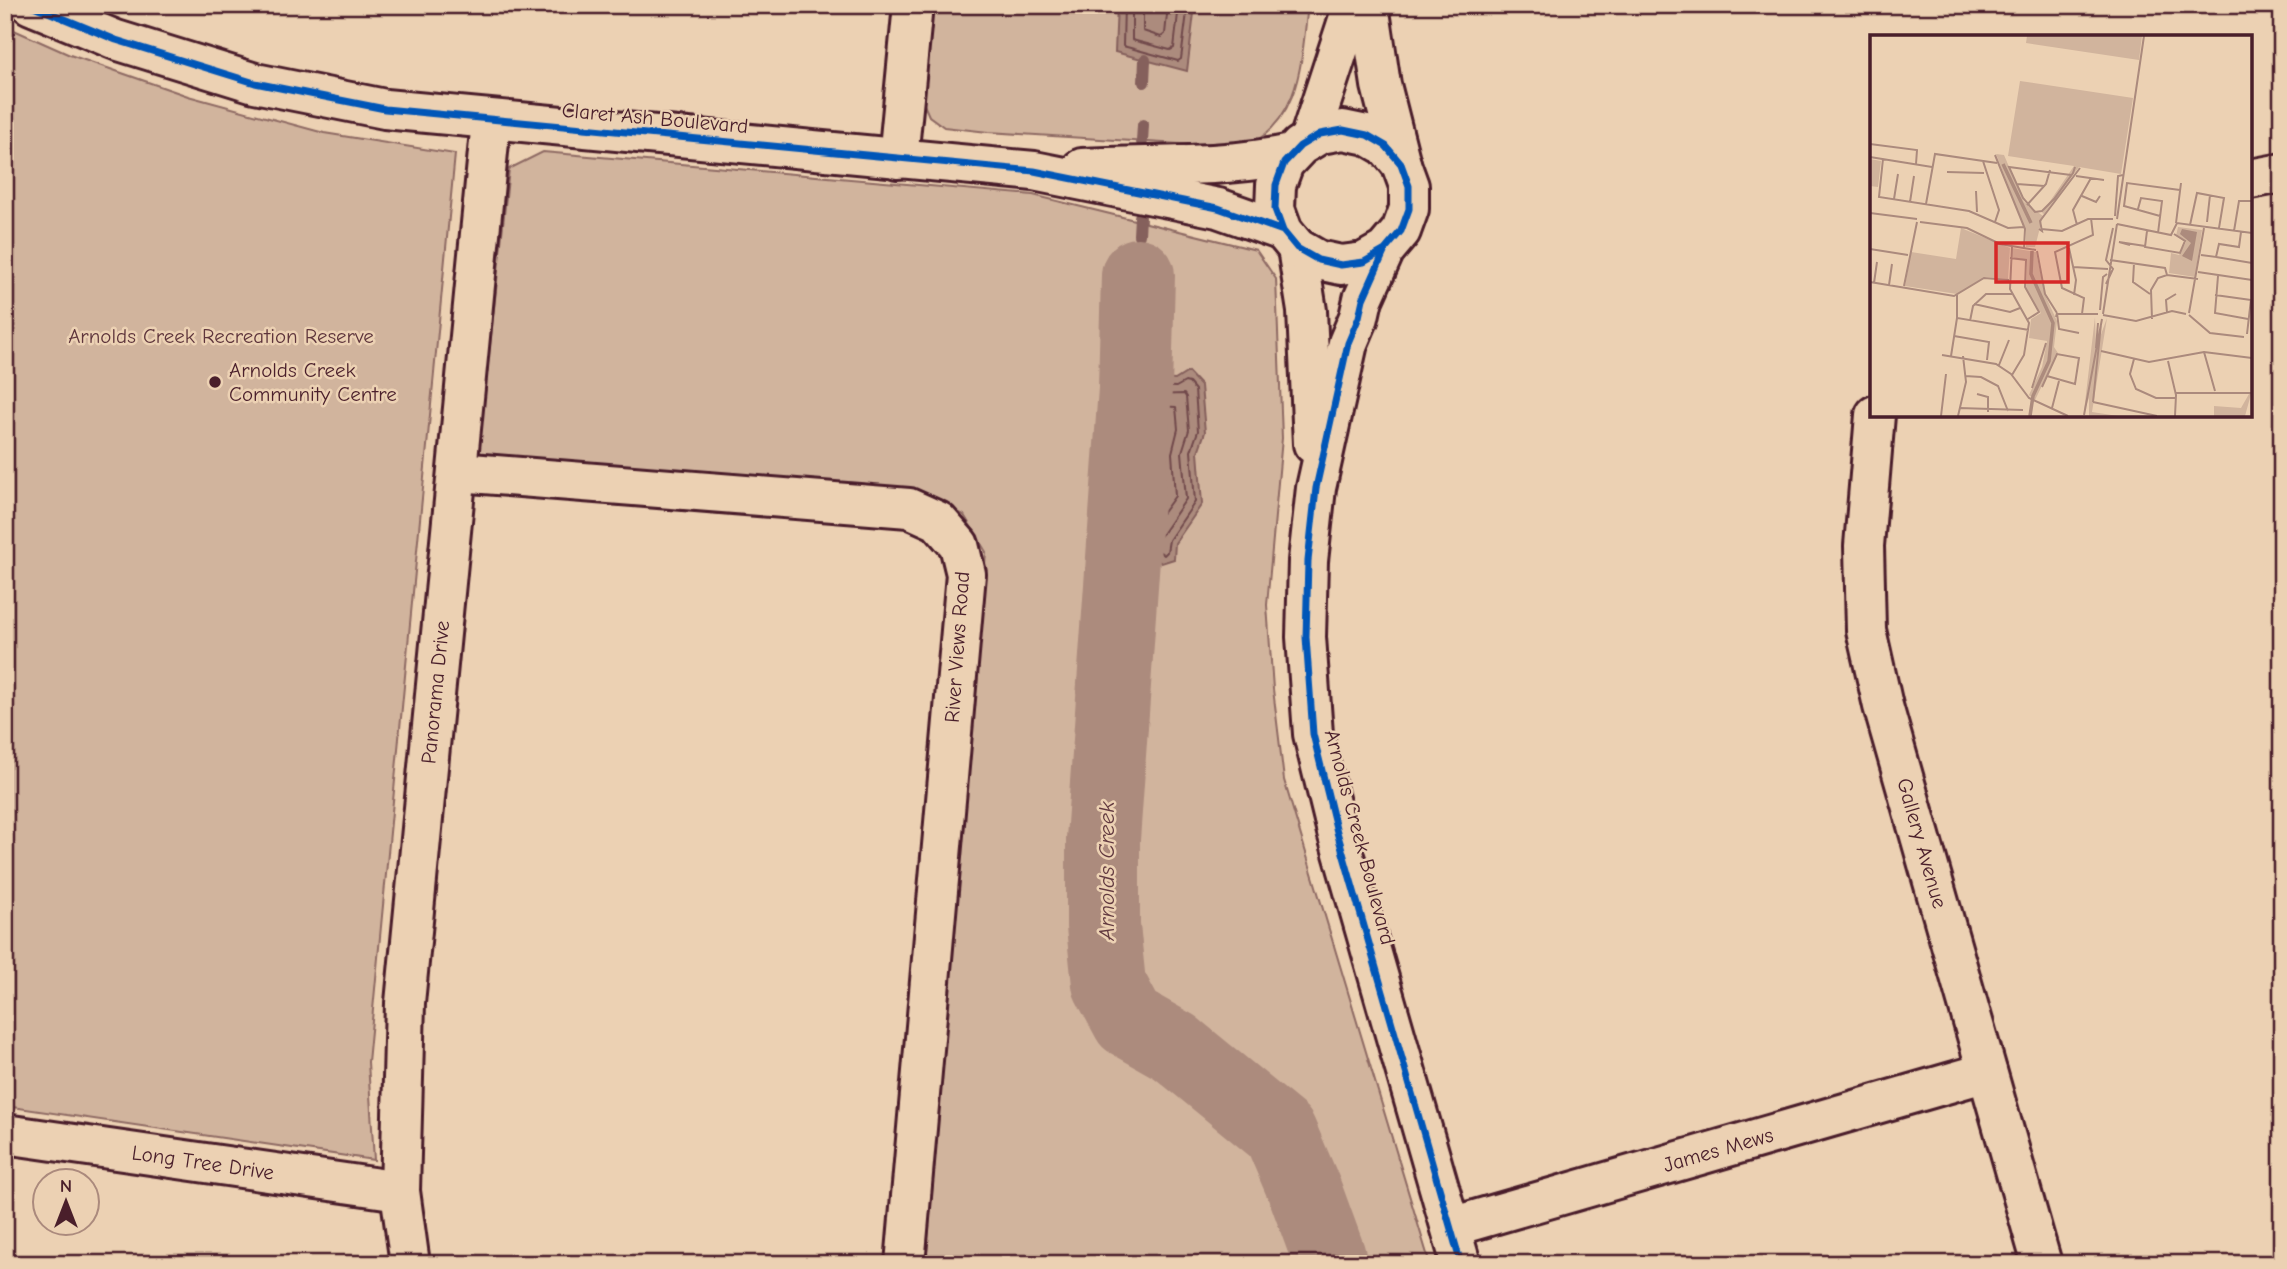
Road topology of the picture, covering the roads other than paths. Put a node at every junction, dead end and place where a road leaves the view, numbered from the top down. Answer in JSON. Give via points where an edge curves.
{"nodes":[{"id":1,"x":31,"y":5,"type":"edge"},
{"id":2,"x":913,"y":5,"type":"edge"},
{"id":3,"x":1353,"y":5,"type":"edge"},
{"id":4,"x":1369,"y":5,"type":"edge"},
{"id":5,"x":491,"y":121,"type":"junction"},
{"id":6,"x":1300,"y":147,"type":"junction"},
{"id":7,"x":898,"y":159,"type":"junction"},
{"id":8,"x":1401,"y":164,"type":"junction"},
{"id":9,"x":1034,"y":171,"type":"junction"},
{"id":10,"x":2282,"y":173,"type":"edge"},
{"id":11,"x":2252,"y":179,"type":"edge"},
{"id":12,"x":1290,"y":239,"type":"junction"},
{"id":13,"x":1385,"y":250,"type":"junction"},
{"id":14,"x":1875,"y":416,"type":"edge"},
{"id":15,"x":458,"y":472,"type":"junction"},
{"id":16,"x":1316,"y":488,"type":"junction"},
{"id":17,"x":1987,"y":1072,"type":"junction"},
{"id":18,"x":5,"y":1134,"type":"edge"},
{"id":19,"x":400,"y":1191,"type":"junction"},
{"id":20,"x":1451,"y":1227,"type":"junction"},
{"id":21,"x":410,"y":1264,"type":"edge"},
{"id":22,"x":905,"y":1264,"type":"edge"},
{"id":23,"x":1461,"y":1264,"type":"edge"},
{"id":24,"x":2042,"y":1264,"type":"edge"}],
"edges":[{"from":1,"to":5,"type":"street","name":"Claret Ash Boulevard","via":[[116,40],[255,83],[385,109]]},
{"from":2,"to":7,"type":"street"},
{"from":3,"to":6,"type":"street"},
{"from":4,"to":8,"type":"street","via":[[1381,85]]},
{"from":5,"to":7,"type":"street","name":"Claret Ash Boulevard"},
{"from":5,"to":15,"type":"street","name":"Panorama Drive"},
{"from":6,"to":8,"type":"street","via":[[1320,134],[1343,130],[1367,135],[1386,146]]},
{"from":6,"to":9,"type":"street","name":"Claret Ash Boulevard","via":[[1255,162]]},
{"from":6,"to":12,"type":"street","via":[[1284,163],[1276,185],[1275,209]]},
{"from":7,"to":9,"type":"street","name":"Claret Ash Boulevard"},
{"from":8,"to":13,"type":"street","via":[[1409,186],[1409,209],[1401,231]]},
{"from":9,"to":12,"type":"street","name":"Claret Ash Boulevard","via":[[1218,208]]},
{"from":10,"to":11,"type":"street"},
{"from":12,"to":13,"type":"street","via":[[1318,260],[1341,265],[1364,262]]},
{"from":12,"to":16,"type":"street","name":"Arnolds Creek Boulevard","via":[[1307,311]]},
{"from":13,"to":16,"type":"street","name":"Arnolds Creek Boulevard","via":[[1348,343]]},
{"from":14,"to":17,"type":"street","name":"Gallery Avenue","via":[[1864,546],[1866,630],[1882,706]]},
{"from":15,"to":19,"type":"street","name":"Panorama Drive","via":[[405,1003]]},
{"from":15,"to":22,"type":"street","name":"River Views Road","via":[[909,508],[938,521],[959,545],[966,574]]},
{"from":16,"to":20,"type":"street","name":"Arnolds Creek Boulevard","via":[[1306,636],[1312,734]]},
{"from":17,"to":20,"type":"street","name":"James Mews"},
{"from":17,"to":24,"type":"street","name":"Gallery Avenue"},
{"from":18,"to":19,"type":"street","name":"Long Tree Drive"},
{"from":19,"to":21,"type":"street","name":"Panorama Drive"},
{"from":20,"to":23,"type":"street","name":"Arnolds Creek Boulevard"}]}
